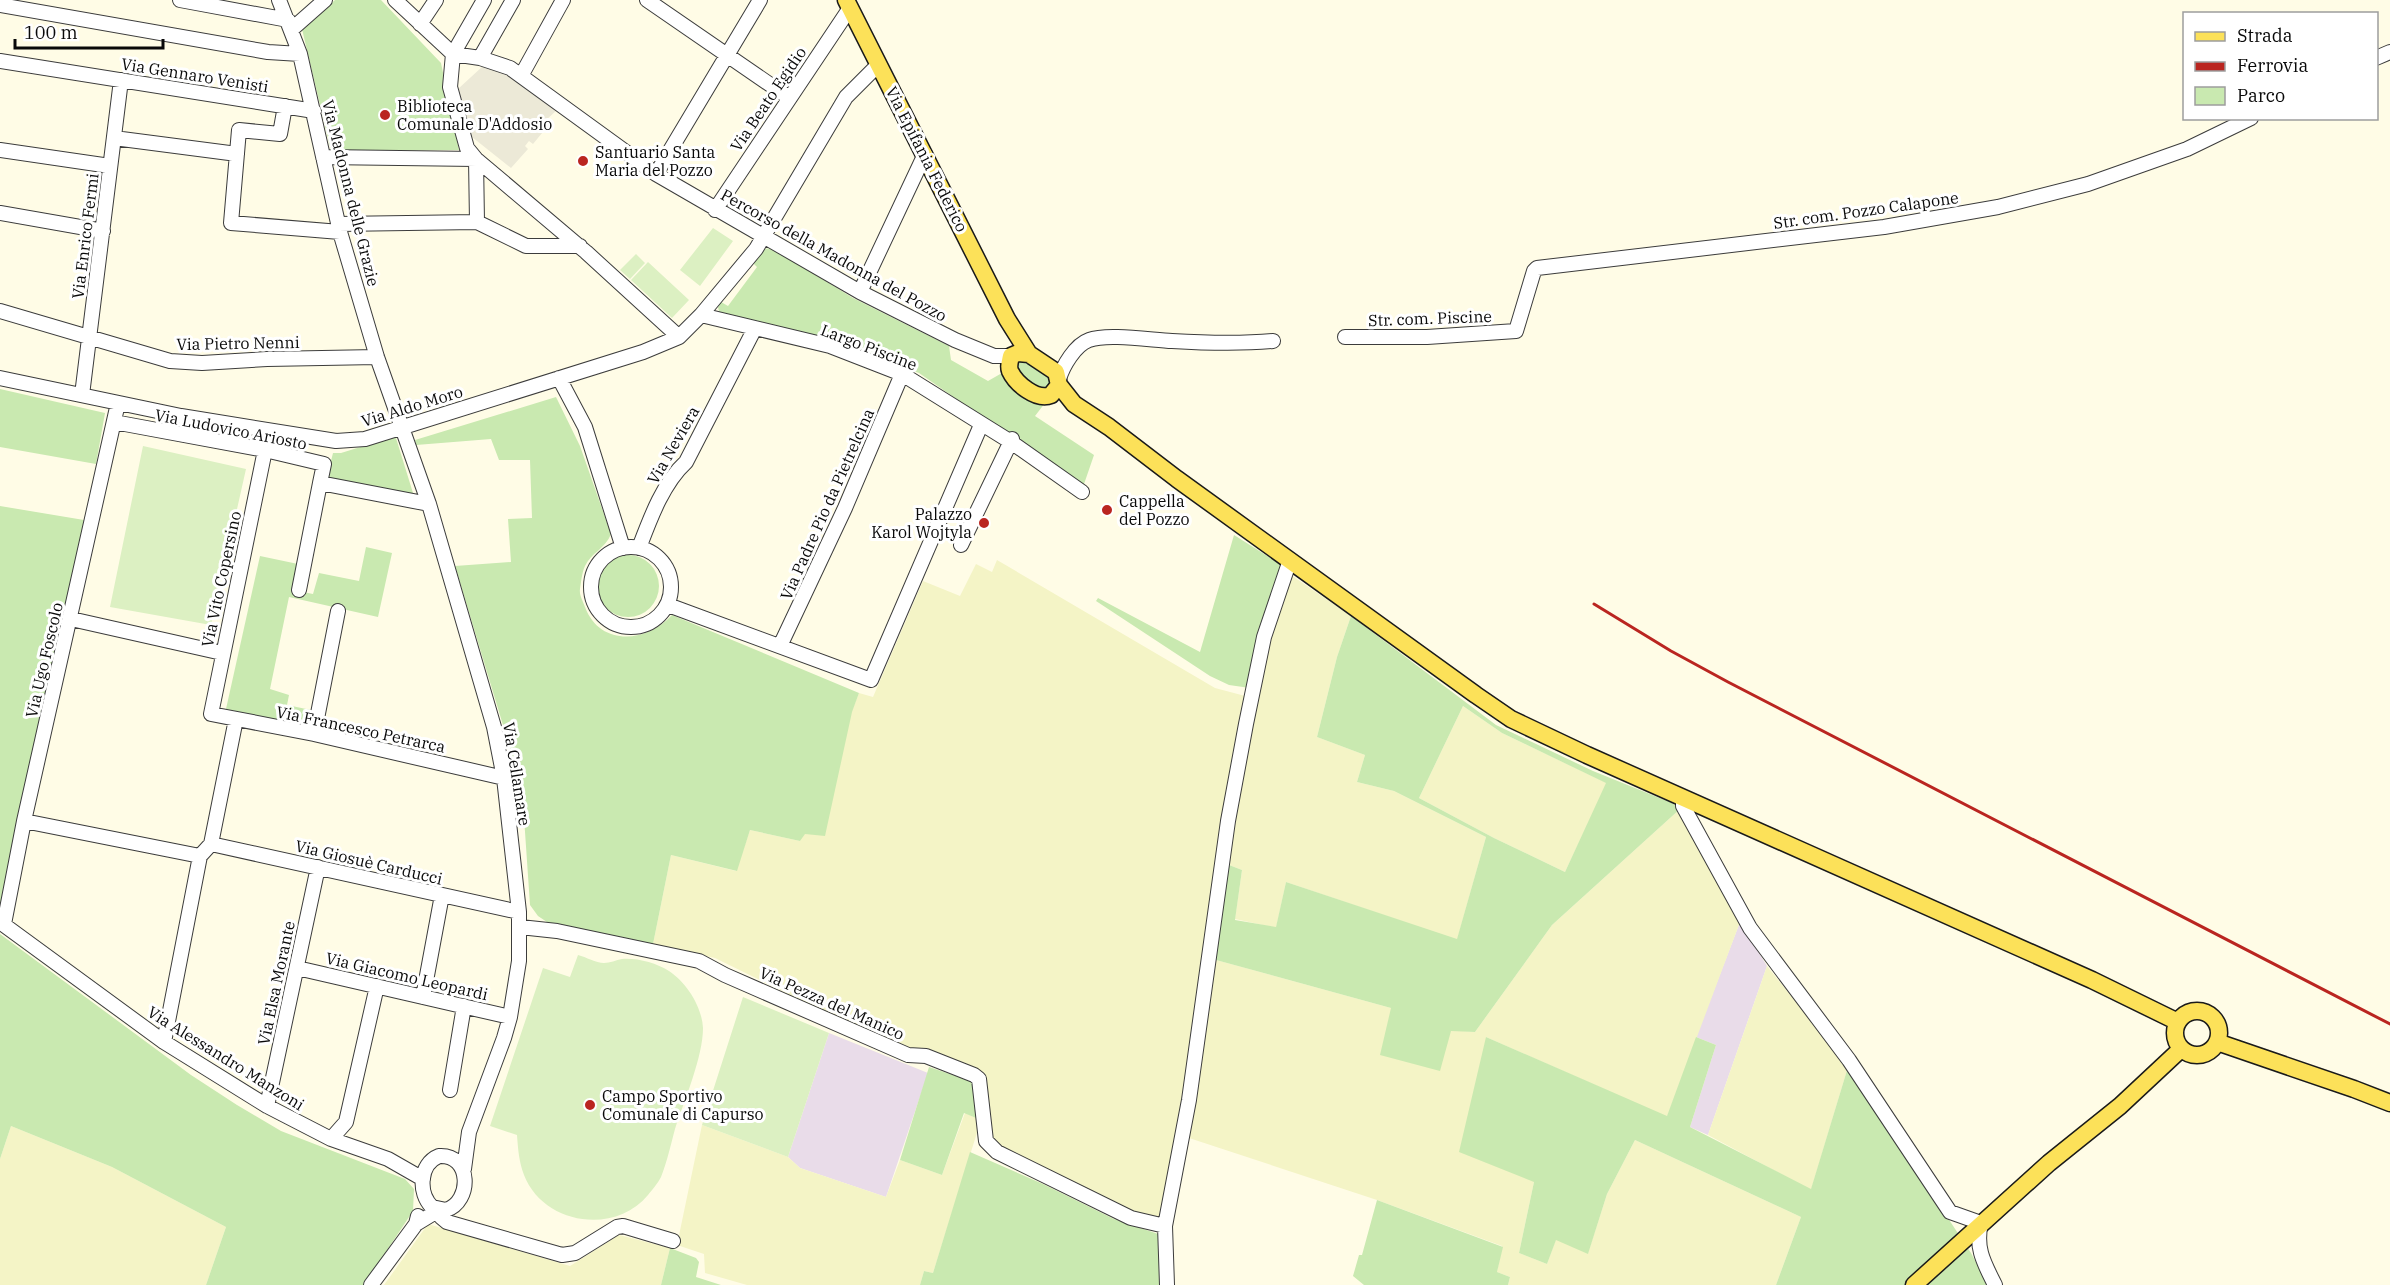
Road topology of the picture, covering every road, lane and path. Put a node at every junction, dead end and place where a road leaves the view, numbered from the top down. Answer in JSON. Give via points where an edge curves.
{"nodes":[{"id":1,"x":180,"y":0,"type":"edge"},
{"id":2,"x":279,"y":0,"type":"edge"},
{"id":3,"x":325,"y":0,"type":"edge"},
{"id":4,"x":394,"y":0,"type":"edge"},
{"id":5,"x":436,"y":0,"type":"edge"},
{"id":6,"x":484,"y":0,"type":"edge"},
{"id":7,"x":513,"y":0,"type":"edge"},
{"id":8,"x":563,"y":0,"type":"edge"},
{"id":9,"x":647,"y":0,"type":"edge"},
{"id":10,"x":760,"y":0,"type":"edge"},
{"id":11,"x":848,"y":4,"type":"edge"},
{"id":12,"x":0,"y":5,"type":"edge"},
{"id":13,"x":420,"y":24,"type":"junction"},
{"id":14,"x":289,"y":25,"type":"junction"},
{"id":15,"x":300,"y":54,"type":"junction"},
{"id":16,"x":453,"y":54,"type":"junction"},
{"id":17,"x":728,"y":56,"type":"junction"},
{"id":18,"x":480,"y":58,"type":"junction"},
{"id":19,"x":0,"y":61,"type":"edge"},
{"id":20,"x":878,"y":65,"type":"junction"},
{"id":21,"x":522,"y":76,"type":"junction"},
{"id":22,"x":121,"y":80,"type":"junction"},
{"id":23,"x":788,"y":97,"type":"junction"},
{"id":24,"x":285,"y":106,"type":"junction"},
{"id":25,"x":314,"y":111,"type":"junction"},
{"id":26,"x":2247,"y":120,"type":"edge"},
{"id":27,"x":114,"y":138,"type":"junction"},
{"id":28,"x":0,"y":150,"type":"edge"},
{"id":29,"x":237,"y":154,"type":"junction"},
{"id":30,"x":925,"y":154,"type":"junction"},
{"id":31,"x":323,"y":157,"type":"junction"},
{"id":32,"x":476,"y":159,"type":"junction"},
{"id":33,"x":110,"y":166,"type":"junction"},
{"id":34,"x":656,"y":174,"type":"junction"},
{"id":35,"x":715,"y":210,"type":"junction"},
{"id":36,"x":0,"y":213,"type":"edge"},
{"id":37,"x":477,"y":222,"type":"junction"},
{"id":38,"x":339,"y":228,"type":"junction"},
{"id":39,"x":103,"y":231,"type":"junction"},
{"id":40,"x":764,"y":238,"type":"junction"},
{"id":41,"x":580,"y":246,"type":"junction"},
{"id":42,"x":860,"y":292,"type":"junction"},
{"id":43,"x":0,"y":311,"type":"edge"},
{"id":44,"x":701,"y":315,"type":"junction"},
{"id":45,"x":755,"y":328,"type":"junction"},
{"id":46,"x":1516,"y":331,"type":"joint"},
{"id":47,"x":679,"y":337,"type":"junction"},
{"id":48,"x":1345,"y":337,"type":"dead end"},
{"id":49,"x":90,"y":338,"type":"junction"},
{"id":50,"x":1273,"y":341,"type":"dead end"},
{"id":51,"x":1077,"y":349,"type":"junction"},
{"id":52,"x":376,"y":357,"type":"junction"},
{"id":53,"x":1016,"y":359,"type":"junction"},
{"id":54,"x":1044,"y":364,"type":"junction"},
{"id":55,"x":902,"y":374,"type":"junction"},
{"id":56,"x":0,"y":378,"type":"edge"},
{"id":57,"x":559,"y":378,"type":"junction"},
{"id":58,"x":1055,"y":387,"type":"junction"},
{"id":59,"x":82,"y":395,"type":"junction"},
{"id":60,"x":118,"y":403,"type":"junction"},
{"id":61,"x":114,"y":422,"type":"junction"},
{"id":62,"x":981,"y":425,"type":"junction"},
{"id":63,"x":400,"y":428,"type":"junction"},
{"id":64,"x":1011,"y":440,"type":"junction"},
{"id":65,"x":265,"y":450,"type":"junction"},
{"id":66,"x":320,"y":483,"type":"junction"},
{"id":67,"x":1082,"y":492,"type":"dead end"},
{"id":68,"x":429,"y":504,"type":"junction"},
{"id":69,"x":961,"y":545,"type":"dead end"},
{"id":70,"x":623,"y":548,"type":"junction"},
{"id":71,"x":639,"y":548,"type":"junction"},
{"id":72,"x":1290,"y":560,"type":"junction"},
{"id":73,"x":299,"y":590,"type":"dead end"},
{"id":74,"x":668,"y":605,"type":"junction"},
{"id":75,"x":338,"y":611,"type":"dead end"},
{"id":76,"x":70,"y":619,"type":"junction"},
{"id":77,"x":780,"y":646,"type":"junction"},
{"id":78,"x":222,"y":653,"type":"junction"},
{"id":79,"x":211,"y":714,"type":"joint"},
{"id":80,"x":236,"y":719,"type":"junction"},
{"id":81,"x":314,"y":734,"type":"junction"},
{"id":82,"x":504,"y":778,"type":"junction"},
{"id":83,"x":1683,"y":798,"type":"junction"},
{"id":84,"x":24,"y":821,"type":"junction"},
{"id":85,"x":211,"y":844,"type":"junction"},
{"id":86,"x":200,"y":856,"type":"junction"},
{"id":87,"x":318,"y":867,"type":"junction"},
{"id":88,"x":442,"y":895,"type":"junction"},
{"id":89,"x":519,"y":912,"type":"junction"},
{"id":90,"x":2,"y":923,"type":"edge"},
{"id":91,"x":520,"y":927,"type":"junction"},
{"id":92,"x":297,"y":968,"type":"junction"},
{"id":93,"x":377,"y":986,"type":"junction"},
{"id":94,"x":423,"y":997,"type":"junction"},
{"id":95,"x":464,"y":1006,"type":"junction"},
{"id":96,"x":510,"y":1017,"type":"junction"},
{"id":97,"x":2178,"y":1023,"type":"junction"},
{"id":98,"x":164,"y":1042,"type":"junction"},
{"id":99,"x":2217,"y":1042,"type":"junction"},
{"id":100,"x":2181,"y":1049,"type":"junction"},
{"id":101,"x":450,"y":1090,"type":"dead end"},
{"id":102,"x":2390,"y":1103,"type":"edge"},
{"id":103,"x":267,"y":1106,"type":"junction"},
{"id":104,"x":469,"y":1132,"type":"junction"},
{"id":105,"x":331,"y":1139,"type":"junction"},
{"id":106,"x":445,"y":1156,"type":"junction"},
{"id":107,"x":388,"y":1159,"type":"junction"},
{"id":108,"x":429,"y":1162,"type":"junction"},
{"id":109,"x":464,"y":1169,"type":"junction"},
{"id":110,"x":423,"y":1179,"type":"junction"},
{"id":111,"x":425,"y":1194,"type":"junction"},
{"id":112,"x":445,"y":1209,"type":"junction"},
{"id":113,"x":1981,"y":1223,"type":"junction"},
{"id":114,"x":416,"y":1224,"type":"junction"},
{"id":115,"x":1165,"y":1226,"type":"junction"},
{"id":116,"x":673,"y":1241,"type":"dead end"},
{"id":117,"x":1949,"y":1253,"type":"junction"},
{"id":118,"x":1982,"y":1259,"type":"junction"},
{"id":119,"x":370,"y":1285,"type":"edge"},
{"id":120,"x":1167,"y":1285,"type":"edge"},
{"id":121,"x":1914,"y":1285,"type":"edge"},
{"id":122,"x":1995,"y":1285,"type":"edge"}],
"edges":[{"from":1,"to":14,"type":"street"},
{"from":2,"to":14,"type":"street","name":"Via Madonna delle Grazie"},
{"from":3,"to":14,"type":"street"},
{"from":4,"to":13,"type":"street"},
{"from":5,"to":13,"type":"street"},
{"from":6,"to":16,"type":"street"},
{"from":7,"to":18,"type":"street"},
{"from":8,"to":21,"type":"street"},
{"from":9,"to":17,"type":"street"},
{"from":10,"to":17,"type":"street"},
{"from":11,"to":20,"type":"main road","name":"Via Epifania Federico"},
{"from":11,"to":23,"type":"street","name":"Via Beato Egidio"},
{"from":12,"to":15,"type":"street","via":[[268,52]]},
{"from":13,"to":16,"type":"street"},
{"from":14,"to":15,"type":"street","name":"Via Madonna delle Grazie"},
{"from":15,"to":25,"type":"street","name":"Via Madonna delle Grazie"},
{"from":16,"to":18,"type":"street","name":"Percorso della Madonna del Pozzo"},
{"from":16,"to":32,"type":"street","via":[[450,87],[467,148]]},
{"from":17,"to":23,"type":"street"},
{"from":17,"to":34,"type":"street"},
{"from":18,"to":21,"type":"street","name":"Percorso della Madonna del Pozzo"},
{"from":19,"to":22,"type":"street","name":"Via Gennaro Venisti"},
{"from":20,"to":30,"type":"main road","name":"Via Epifania Federico"},
{"from":20,"to":40,"type":"street","name":"Via Aldo Moro","via":[[846,97]]},
{"from":21,"to":34,"type":"street","name":"Percorso della Madonna del Pozzo"},
{"from":22,"to":24,"type":"street","name":"Via Gennaro Venisti"},
{"from":22,"to":27,"type":"street","name":"Via Enrico Fermi"},
{"from":23,"to":35,"type":"street","name":"Via Beato Egidio"},
{"from":24,"to":25,"type":"street","name":"Via Gennaro Venisti"},
{"from":24,"to":29,"type":"street","via":[[280,134],[238,130]]},
{"from":25,"to":31,"type":"street","name":"Via Madonna delle Grazie"},
{"from":26,"to":46,"type":"street","name":"Str. com. Pozzo Calapone","via":[[2187,149],[2088,184],[1998,207],[1884,227],[1537,268]]},
{"from":27,"to":29,"type":"street"},
{"from":27,"to":33,"type":"street","name":"Via Enrico Fermi"},
{"from":28,"to":33,"type":"street"},
{"from":29,"to":38,"type":"street","via":[[231,223]]},
{"from":30,"to":42,"type":"street"},
{"from":30,"to":53,"type":"main road","name":"Via Epifania Federico","via":[[1006,319]]},
{"from":31,"to":32,"type":"street"},
{"from":31,"to":38,"type":"street","name":"Via Madonna delle Grazie"},
{"from":32,"to":37,"type":"street"},
{"from":32,"to":41,"type":"street"},
{"from":33,"to":39,"type":"street","name":"Via Enrico Fermi"},
{"from":34,"to":35,"type":"street","name":"Percorso della Madonna del Pozzo"},
{"from":35,"to":40,"type":"street","name":"Percorso della Madonna del Pozzo"},
{"from":36,"to":39,"type":"street"},
{"from":37,"to":38,"type":"street"},
{"from":37,"to":41,"type":"street","via":[[526,246]]},
{"from":38,"to":52,"type":"street","name":"Via Madonna delle Grazie"},
{"from":39,"to":49,"type":"street","name":"Via Enrico Fermi"},
{"from":40,"to":42,"type":"street","name":"Percorso della Madonna del Pozzo"},
{"from":40,"to":44,"type":"street","name":"Via Aldo Moro"},
{"from":41,"to":47,"type":"street"},
{"from":42,"to":53,"type":"street","name":"Percorso della Madonna del Pozzo","via":[[955,339]]},
{"from":43,"to":49,"type":"street","name":"Via Pietro Nenni"},
{"from":44,"to":45,"type":"street","name":"Largo Piscine"},
{"from":44,"to":47,"type":"street","name":"Via Aldo Moro"},
{"from":45,"to":55,"type":"street","name":"Largo Piscine","via":[[830,346]]},
{"from":45,"to":71,"type":"street","name":"Via Neviera","via":[[686,462],[675,472]]},
{"from":46,"to":48,"type":"street","name":"Str. com. Piscine"},
{"from":47,"to":57,"type":"street","name":"Via Aldo Moro"},
{"from":49,"to":52,"type":"street","name":"Via Pietro Nenni","via":[[170,361]]},
{"from":49,"to":59,"type":"street","name":"Via Enrico Fermi"},
{"from":50,"to":51,"type":"street","via":[[1095,338]]},
{"from":51,"to":54,"type":"street"},
{"from":51,"to":58,"type":"street"},
{"from":52,"to":63,"type":"street","name":"Via Madonna delle Grazie"},
{"from":53,"to":54,"type":"main road"},
{"from":53,"to":58,"type":"main road","via":[[1032,393],[1040,397]]},
{"from":54,"to":58,"type":"main road","via":[[1056,372]]},
{"from":55,"to":62,"type":"street","name":"Largo Piscine"},
{"from":55,"to":77,"type":"street","name":"Via Padre Pio da Pietrelcina","via":[[846,508]]},
{"from":56,"to":59,"type":"street","name":"Via Aldo Moro"},
{"from":57,"to":63,"type":"street","name":"Via Aldo Moro"},
{"from":57,"to":70,"type":"street","via":[[585,427]]},
{"from":58,"to":72,"type":"main road"},
{"from":59,"to":60,"type":"street","name":"Via Aldo Moro"},
{"from":60,"to":61,"type":"street","name":"Via Ugo Foscolo"},
{"from":60,"to":63,"type":"street","name":"Via Aldo Moro","via":[[336,441],[365,439]]},
{"from":61,"to":65,"type":"street","name":"Via Ludovico Ariosto"},
{"from":61,"to":76,"type":"street","name":"Via Ugo Foscolo"},
{"from":62,"to":64,"type":"street","name":"Largo Piscine"},
{"from":62,"to":77,"type":"street","via":[[871,680]]},
{"from":63,"to":68,"type":"street","name":"Via Cellamare"},
{"from":64,"to":67,"type":"street","name":"Largo Piscine"},
{"from":64,"to":69,"type":"street"},
{"from":65,"to":66,"type":"street","name":"Via Ludovico Ariosto","via":[[324,464]]},
{"from":65,"to":78,"type":"street","name":"Via Vito Copersino"},
{"from":66,"to":68,"type":"street"},
{"from":66,"to":73,"type":"street","name":"Via Ludovico Ariosto"},
{"from":68,"to":82,"type":"street","name":"Via Cellamare","via":[[494,727]]},
{"from":70,"to":71,"type":"street"},
{"from":70,"to":74,"type":"street","via":[[610,553],[593,573],[590,587],[599,612],[616,624],[636,628],[649,624]]},
{"from":71,"to":74,"type":"street","via":[[651,552],[668,570]]},
{"from":72,"to":83,"type":"main road","via":[[1511,719]]},
{"from":72,"to":115,"type":"street","via":[[1264,637],[1246,724],[1228,821],[1189,1100]]},
{"from":74,"to":77,"type":"street"},
{"from":75,"to":81,"type":"street"},
{"from":76,"to":78,"type":"street"},
{"from":76,"to":84,"type":"street","name":"Via Ugo Foscolo"},
{"from":78,"to":79,"type":"street","name":"Via Vito Copersino"},
{"from":79,"to":80,"type":"street","name":"Via Francesco Petrarca"},
{"from":80,"to":81,"type":"street","name":"Via Francesco Petrarca"},
{"from":80,"to":85,"type":"street"},
{"from":81,"to":82,"type":"street","name":"Via Francesco Petrarca"},
{"from":82,"to":89,"type":"street","name":"Via Cellamare"},
{"from":83,"to":97,"type":"main road","via":[[2092,980]]},
{"from":83,"to":113,"type":"street","via":[[1683,806],[1750,928],[1849,1060],[1950,1212]]},
{"from":84,"to":86,"type":"street"},
{"from":84,"to":90,"type":"street","name":"Via Ugo Foscolo"},
{"from":85,"to":86,"type":"street"},
{"from":85,"to":87,"type":"street","name":"Via Giosuè Carducci"},
{"from":86,"to":98,"type":"street"},
{"from":87,"to":88,"type":"street","name":"Via Giosuè Carducci"},
{"from":87,"to":92,"type":"street","name":"Via Elsa Morante"},
{"from":88,"to":89,"type":"street","name":"Via Giosuè Carducci"},
{"from":88,"to":94,"type":"street"},
{"from":89,"to":91,"type":"street","name":"Via Cellamare"},
{"from":90,"to":98,"type":"street","name":"Via Alessandro Manzoni"},
{"from":91,"to":96,"type":"street","name":"Via Cellamare"},
{"from":91,"to":115,"type":"street","name":"Via Pezza del Manico","via":[[699,961],[908,1054],[926,1056],[974,1075],[979,1079],[986,1141],[996,1152],[1131,1218]]},
{"from":92,"to":93,"type":"street","name":"Via Giacomo Leopardi"},
{"from":92,"to":103,"type":"street","name":"Via Elsa Morante"},
{"from":93,"to":94,"type":"street","name":"Via Giacomo Leopardi"},
{"from":93,"to":105,"type":"street","via":[[346,1122]]},
{"from":94,"to":95,"type":"street","name":"Via Giacomo Leopardi"},
{"from":95,"to":96,"type":"street","name":"Via Giacomo Leopardi"},
{"from":95,"to":101,"type":"street"},
{"from":96,"to":104,"type":"street","name":"Via Cellamare"},
{"from":97,"to":99,"type":"main road","via":[[2190,1012],[2206,1014],[2217,1025]]},
{"from":97,"to":100,"type":"main road","via":[[2175,1034]]},
{"from":98,"to":103,"type":"street","name":"Via Alessandro Manzoni"},
{"from":99,"to":100,"type":"main road","via":[[2201,1055]]},
{"from":99,"to":102,"type":"main road"},
{"from":100,"to":113,"type":"main road"},
{"from":103,"to":105,"type":"street","name":"Via Alessandro Manzoni"},
{"from":104,"to":106,"type":"street","name":"Via Cellamare"},
{"from":104,"to":109,"type":"street","name":"Via Cellamare"},
{"from":105,"to":107,"type":"street","name":"Via Alessandro Manzoni"},
{"from":106,"to":108,"type":"street","name":"Via Cellamare"},
{"from":106,"to":109,"type":"street"},
{"from":107,"to":108,"type":"street","name":"Via Alessandro Manzoni"},
{"from":107,"to":110,"type":"street","name":"Via Alessandro Manzoni"},
{"from":108,"to":110,"type":"street"},
{"from":109,"to":112,"type":"street","name":"Via Cellamare","via":[[460,1197]]},
{"from":110,"to":111,"type":"street"},
{"from":111,"to":112,"type":"street","via":[[428,1204]]},
{"from":111,"to":114,"type":"street"},
{"from":112,"to":114,"type":"street"},
{"from":112,"to":116,"type":"street","via":[[460,1227],[562,1255],[575,1253],[623,1226]]},
{"from":113,"to":117,"type":"main road"},
{"from":113,"to":118,"type":"street","via":[[1978,1245]]},
{"from":114,"to":119,"type":"street"},
{"from":115,"to":120,"type":"street"},
{"from":117,"to":118,"type":"street","via":[[1964,1252]]},
{"from":117,"to":121,"type":"main road"},
{"from":118,"to":122,"type":"street"}]}
